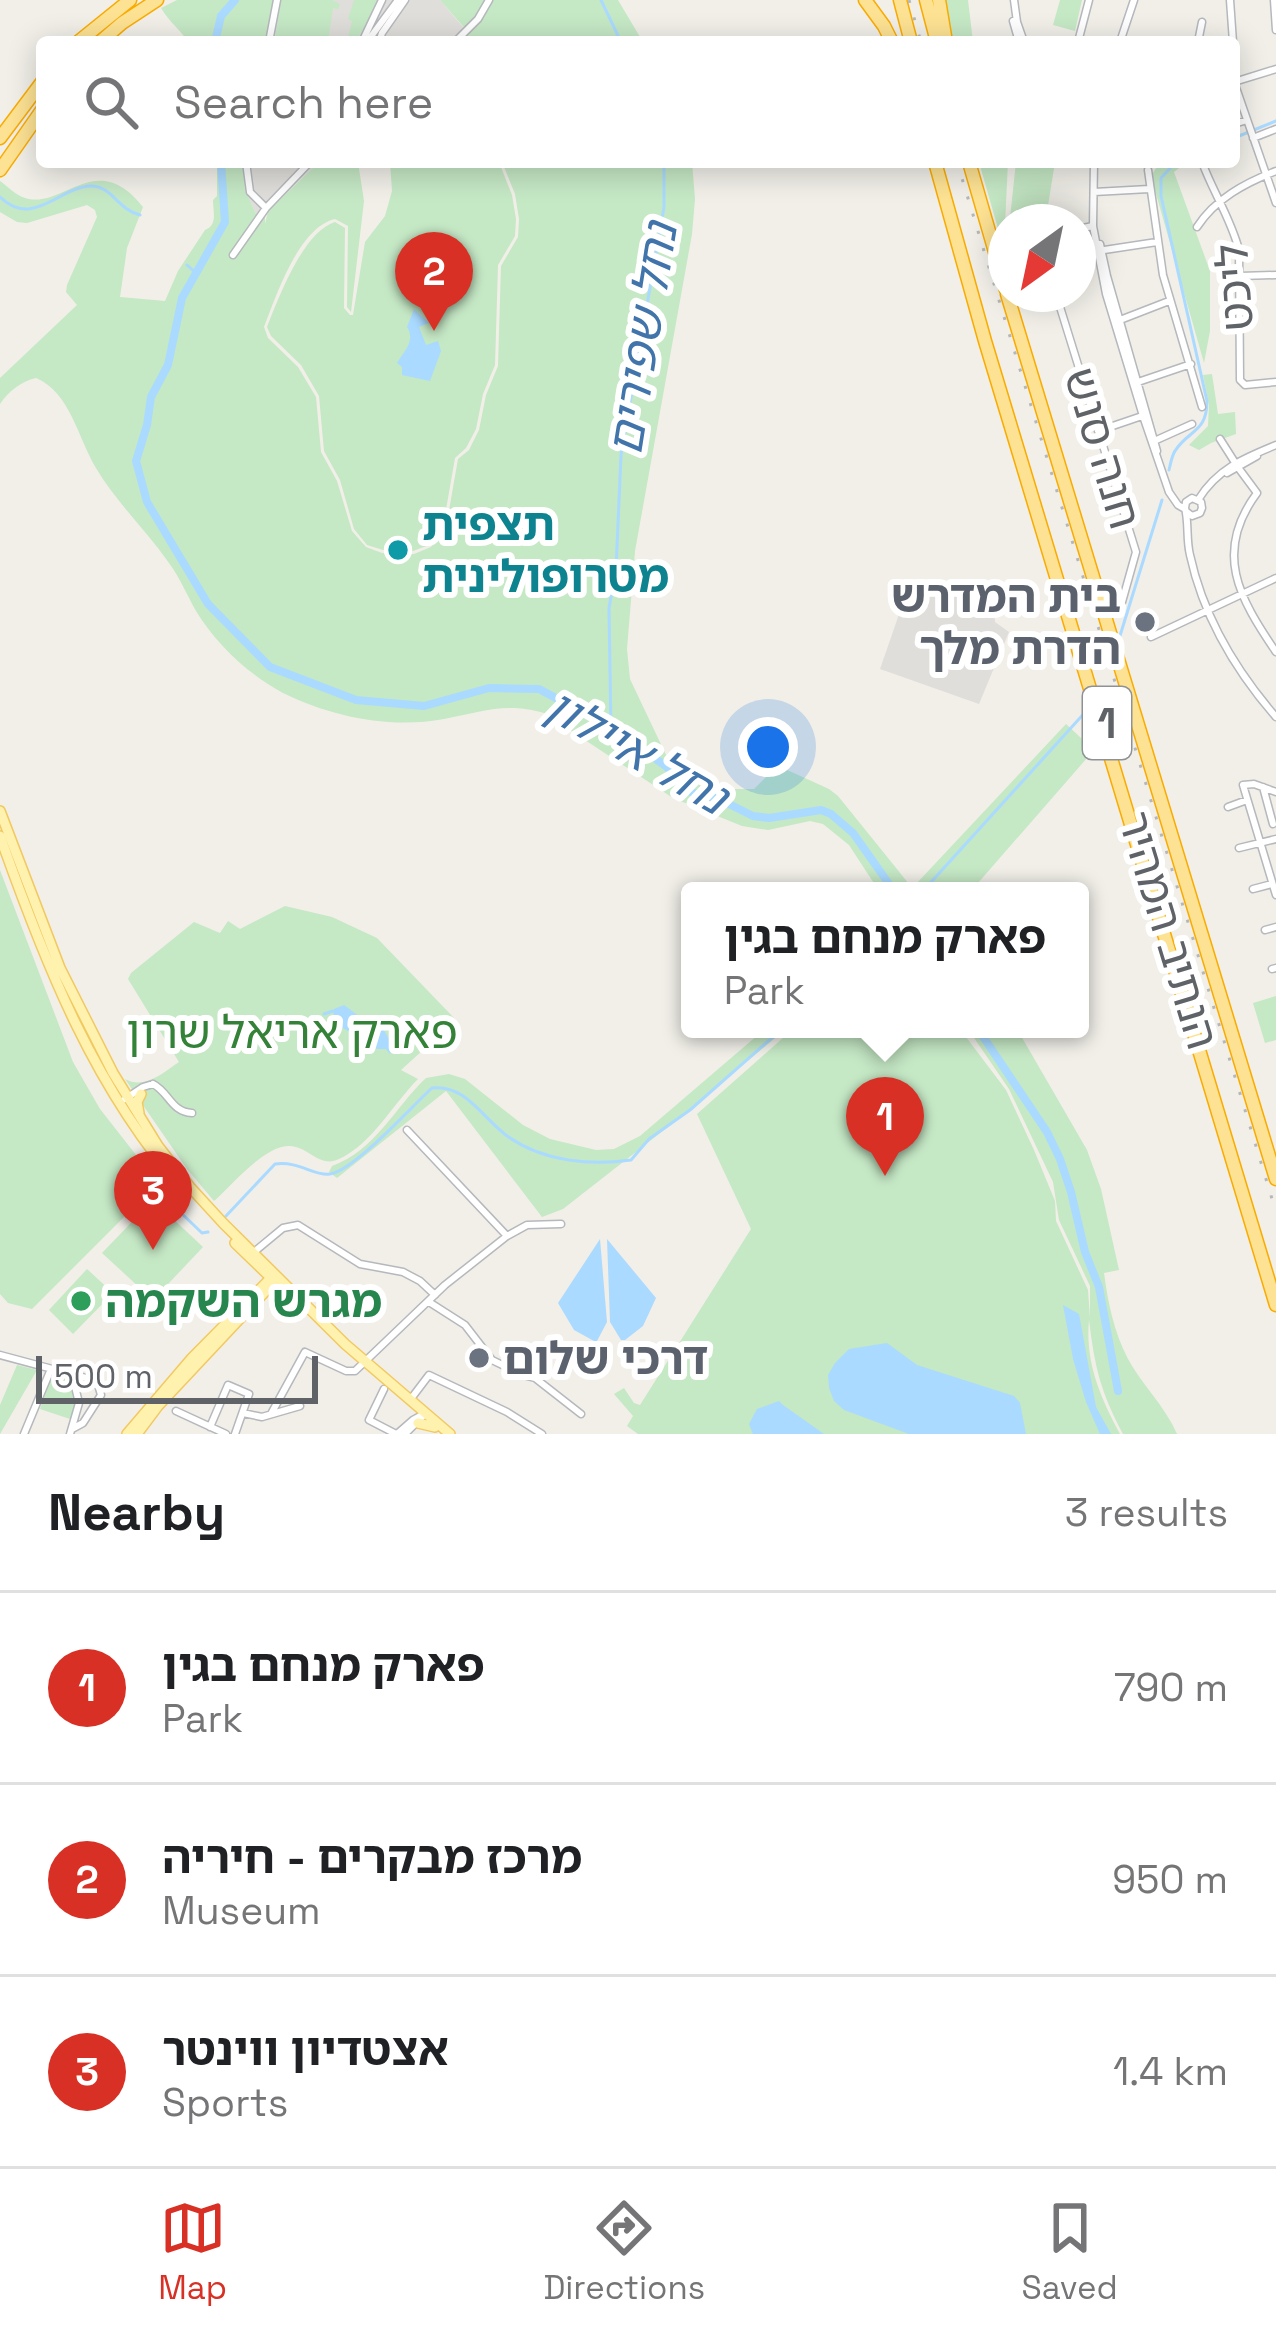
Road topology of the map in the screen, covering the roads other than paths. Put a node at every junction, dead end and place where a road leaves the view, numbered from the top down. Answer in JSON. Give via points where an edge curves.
{"nodes":[{"id":1,"x":130,"y":0,"type":"edge"},
{"id":2,"x":157,"y":0,"type":"edge"},
{"id":3,"x":277,"y":0,"type":"edge"},
{"id":4,"x":382,"y":0,"type":"edge"},
{"id":5,"x":402,"y":0,"type":"edge"},
{"id":6,"x":489,"y":0,"type":"edge"},
{"id":7,"x":865,"y":0,"type":"edge"},
{"id":8,"x":896,"y":0,"type":"edge"},
{"id":9,"x":926,"y":0,"type":"edge"},
{"id":10,"x":939,"y":0,"type":"edge"},
{"id":11,"x":1012,"y":0,"type":"edge"},
{"id":12,"x":1089,"y":0,"type":"edge"},
{"id":13,"x":1134,"y":0,"type":"edge"},
{"id":14,"x":1230,"y":0,"type":"edge"},
{"id":15,"x":1274,"y":0,"type":"edge"},
{"id":16,"x":1202,"y":22,"type":"dead end"},
{"id":17,"x":1276,"y":30,"type":"edge"},
{"id":18,"x":85,"y":36,"type":"edge"},
{"id":19,"x":107,"y":36,"type":"edge"},
{"id":20,"x":270,"y":36,"type":"edge"},
{"id":21,"x":367,"y":36,"type":"edge"},
{"id":22,"x":370,"y":36,"type":"edge"},
{"id":23,"x":381,"y":36,"type":"edge"},
{"id":24,"x":461,"y":36,"type":"edge"},
{"id":25,"x":889,"y":36,"type":"edge"},
{"id":26,"x":905,"y":36,"type":"edge"},
{"id":27,"x":935,"y":36,"type":"edge"},
{"id":28,"x":945,"y":36,"type":"edge"},
{"id":29,"x":1018,"y":36,"type":"edge"},
{"id":30,"x":1080,"y":36,"type":"edge"},
{"id":31,"x":1122,"y":36,"type":"edge"},
{"id":32,"x":1199,"y":36,"type":"edge"},
{"id":33,"x":1233,"y":36,"type":"edge"},
{"id":34,"x":1276,"y":69,"type":"edge"},
{"id":35,"x":1240,"y":80,"type":"edge"},
{"id":36,"x":36,"y":90,"type":"edge"},
{"id":37,"x":1240,"y":101,"type":"edge"},
{"id":38,"x":36,"y":119,"type":"edge"},
{"id":39,"x":1246,"y":120,"type":"junction"},
{"id":40,"x":1240,"y":122,"type":"edge"},
{"id":41,"x":1276,"y":129,"type":"edge"},
{"id":42,"x":1252,"y":137,"type":"junction"},
{"id":43,"x":0,"y":139,"type":"edge"},
{"id":44,"x":247,"y":168,"type":"edge"},
{"id":45,"x":304,"y":168,"type":"edge"},
{"id":46,"x":937,"y":168,"type":"edge"},
{"id":47,"x":938,"y":168,"type":"edge"},
{"id":48,"x":971,"y":168,"type":"edge"},
{"id":49,"x":1094,"y":168,"type":"edge"},
{"id":50,"x":1205,"y":168,"type":"edge"},
{"id":51,"x":0,"y":170,"type":"edge"},
{"id":52,"x":1148,"y":170,"type":"dead end"},
{"id":53,"x":1271,"y":172,"type":"edge"},
{"id":54,"x":1150,"y":189,"type":"junction"},
{"id":55,"x":1094,"y":192,"type":"junction"},
{"id":56,"x":1220,"y":203,"type":"junction"},
{"id":57,"x":1276,"y":203,"type":"edge"},
{"id":58,"x":1094,"y":204,"type":"edge"},
{"id":59,"x":266,"y":208,"type":"junction"},
{"id":60,"x":1096,"y":224,"type":"edge"},
{"id":61,"x":1197,"y":227,"type":"dead end"},
{"id":62,"x":988,"y":229,"type":"edge"},
{"id":63,"x":1096,"y":236,"type":"edge"},
{"id":64,"x":1157,"y":242,"type":"junction"},
{"id":65,"x":1100,"y":250,"type":"junction"},
{"id":66,"x":1096,"y":251,"type":"edge"},
{"id":67,"x":233,"y":255,"type":"dead end"},
{"id":68,"x":1276,"y":274,"type":"edge"},
{"id":69,"x":1240,"y":276,"type":"junction"},
{"id":70,"x":1169,"y":301,"type":"junction"},
{"id":71,"x":1012,"y":312,"type":"edge"},
{"id":72,"x":1061,"y":312,"type":"edge"},
{"id":73,"x":1120,"y":320,"type":"junction"},
{"id":74,"x":1191,"y":364,"type":"junction"},
{"id":75,"x":1138,"y":382,"type":"junction"},
{"id":76,"x":1276,"y":382,"type":"edge"},
{"id":77,"x":1202,"y":407,"type":"dead end"},
{"id":78,"x":1145,"y":415,"type":"junction"},
{"id":79,"x":1192,"y":424,"type":"dead end"},
{"id":80,"x":1098,"y":430,"type":"junction"},
{"id":81,"x":1220,"y":439,"type":"dead end"},
{"id":82,"x":1153,"y":441,"type":"junction"},
{"id":83,"x":1276,"y":447,"type":"edge"},
{"id":84,"x":1236,"y":464,"type":"junction"},
{"id":85,"x":1199,"y":501,"type":"junction"},
{"id":86,"x":1187,"y":510,"type":"junction"},
{"id":87,"x":1276,"y":578,"type":"edge"},
{"id":88,"x":1242,"y":596,"type":"junction"},
{"id":89,"x":1122,"y":602,"type":"dead end"},
{"id":90,"x":1207,"y":612,"type":"junction"},
{"id":91,"x":1150,"y":637,"type":"dead end"},
{"id":92,"x":1276,"y":652,"type":"edge"},
{"id":93,"x":1276,"y":700,"type":"edge"},
{"id":94,"x":1268,"y":707,"type":"junction"},
{"id":95,"x":1276,"y":716,"type":"edge"},
{"id":96,"x":1263,"y":787,"type":"junction"},
{"id":97,"x":1276,"y":792,"type":"edge"},
{"id":98,"x":1247,"y":800,"type":"junction"},
{"id":99,"x":1228,"y":807,"type":"dead end"},
{"id":100,"x":0,"y":811,"type":"edge"},
{"id":101,"x":1273,"y":824,"type":"dead end"},
{"id":102,"x":0,"y":836,"type":"edge"},
{"id":103,"x":1276,"y":839,"type":"edge"},
{"id":104,"x":1259,"y":841,"type":"junction"},
{"id":105,"x":1239,"y":848,"type":"dead end"},
{"id":106,"x":1272,"y":873,"type":"edge"},
{"id":107,"x":1272,"y":884,"type":"junction"},
{"id":108,"x":1253,"y":889,"type":"dead end"},
{"id":109,"x":1276,"y":896,"type":"edge"},
{"id":110,"x":1276,"y":927,"type":"edge"},
{"id":111,"x":1265,"y":929,"type":"dead end"},
{"id":112,"x":113,"y":1073,"type":"junction"},
{"id":113,"x":140,"y":1092,"type":"junction"},
{"id":114,"x":125,"y":1101,"type":"junction"},
{"id":115,"x":192,"y":1113,"type":"dead end"},
{"id":116,"x":140,"y":1118,"type":"junction"},
{"id":117,"x":407,"y":1130,"type":"dead end"},
{"id":118,"x":1276,"y":1178,"type":"edge"},
{"id":119,"x":561,"y":1224,"type":"dead end"},
{"id":120,"x":507,"y":1236,"type":"junction"},
{"id":121,"x":250,"y":1253,"type":"junction"},
{"id":122,"x":275,"y":1278,"type":"junction"},
{"id":123,"x":1276,"y":1284,"type":"edge"},
{"id":124,"x":267,"y":1292,"type":"junction"},
{"id":125,"x":287,"y":1293,"type":"junction"},
{"id":126,"x":253,"y":1296,"type":"junction"},
{"id":127,"x":432,"y":1299,"type":"junction"},
{"id":128,"x":1276,"y":1306,"type":"edge"},
{"id":129,"x":0,"y":1355,"type":"edge"},
{"id":130,"x":360,"y":1363,"type":"junction"},
{"id":131,"x":51,"y":1369,"type":"junction"},
{"id":132,"x":72,"y":1375,"type":"junction"},
{"id":133,"x":384,"y":1389,"type":"dead end"},
{"id":134,"x":411,"y":1403,"type":"junction"},
{"id":135,"x":301,"y":1406,"type":"dead end"},
{"id":136,"x":176,"y":1411,"type":"dead end"},
{"id":137,"x":243,"y":1413,"type":"junction"},
{"id":138,"x":272,"y":1414,"type":"junction"},
{"id":139,"x":580,"y":1414,"type":"dead end"},
{"id":140,"x":421,"y":1418,"type":"junction"},
{"id":141,"x":210,"y":1426,"type":"junction"},
{"id":142,"x":71,"y":1432,"type":"edge"},
{"id":143,"x":443,"y":1432,"type":"edge"},
{"id":144,"x":24,"y":1434,"type":"edge"},
{"id":145,"x":127,"y":1434,"type":"edge"},
{"id":146,"x":137,"y":1434,"type":"edge"},
{"id":147,"x":231,"y":1434,"type":"edge"},
{"id":148,"x":400,"y":1434,"type":"edge"},
{"id":149,"x":542,"y":1434,"type":"edge"}],
"edges":[{"from":1,"to":18,"type":"highway"},
{"from":2,"to":19,"type":"highway"},
{"from":3,"to":20,"type":"street"},
{"from":4,"to":21,"type":"street"},
{"from":5,"to":22,"type":"street"},
{"from":5,"to":23,"type":"street"},
{"from":6,"to":24,"type":"street"},
{"from":7,"to":25,"type":"highway"},
{"from":8,"to":26,"type":"highway"},
{"from":9,"to":27,"type":"highway"},
{"from":10,"to":28,"type":"highway"},
{"from":11,"to":29,"type":"street"},
{"from":12,"to":30,"type":"street"},
{"from":13,"to":31,"type":"street"},
{"from":14,"to":33,"type":"street"},
{"from":15,"to":17,"type":"street"},
{"from":16,"to":32,"type":"street"},
{"from":34,"to":35,"type":"street"},
{"from":36,"to":43,"type":"highway"},
{"from":37,"to":39,"type":"street"},
{"from":38,"to":51,"type":"highway"},
{"from":39,"to":40,"type":"street"},
{"from":39,"to":42,"type":"street"},
{"from":41,"to":42,"type":"street"},
{"from":42,"to":53,"type":"street"},
{"from":44,"to":59,"type":"street","via":[[250,192]]},
{"from":45,"to":59,"type":"street"},
{"from":46,"to":128,"type":"highway","number":"1"},
{"from":47,"to":123,"type":"highway","name":"הנתיב המהיר","number":"1"},
{"from":48,"to":62,"type":"highway","number":"1"},
{"from":49,"to":55,"type":"street"},
{"from":50,"to":56,"type":"street","name":"ליכט"},
{"from":52,"to":54,"type":"street"},
{"from":53,"to":56,"type":"street"},
{"from":53,"to":57,"type":"street"},
{"from":54,"to":55,"type":"street"},
{"from":54,"to":64,"type":"street"},
{"from":55,"to":58,"type":"street"},
{"from":56,"to":61,"type":"street"},
{"from":56,"to":69,"type":"street","name":"ליכט","via":[[1235,233]]},
{"from":59,"to":67,"type":"street"},
{"from":60,"to":65,"type":"street"},
{"from":63,"to":65,"type":"street"},
{"from":64,"to":65,"type":"street"},
{"from":64,"to":70,"type":"street"},
{"from":65,"to":66,"type":"street"},
{"from":65,"to":73,"type":"street"},
{"from":65,"to":78,"type":"street"},
{"from":68,"to":69,"type":"street"},
{"from":69,"to":76,"type":"street","name":"ליכט","via":[[1240,380]]},
{"from":70,"to":73,"type":"street"},
{"from":70,"to":74,"type":"street"},
{"from":71,"to":118,"type":"highway","number":"1"},
{"from":72,"to":80,"type":"street","name":"חנה סנש"},
{"from":73,"to":75,"type":"street"},
{"from":74,"to":75,"type":"street"},
{"from":74,"to":77,"type":"street"},
{"from":75,"to":78,"type":"street"},
{"from":78,"to":80,"type":"street"},
{"from":78,"to":82,"type":"street"},
{"from":79,"to":82,"type":"street"},
{"from":80,"to":89,"type":"street","name":"חנה סנש","via":[[1136,552]]},
{"from":81,"to":84,"type":"street"},
{"from":82,"to":86,"type":"street","via":[[1169,492]]},
{"from":83,"to":84,"type":"street"},
{"from":84,"to":85,"type":"street"},
{"from":84,"to":88,"type":"street","via":[[1257,493],[1234,537]]},
{"from":85,"to":86,"type":"street","via":[[1192,498]]},
{"from":85,"to":86,"type":"street","via":[[1202,511]]},
{"from":86,"to":90,"type":"street","via":[[1190,559]]},
{"from":87,"to":88,"type":"street"},
{"from":88,"to":90,"type":"street"},
{"from":88,"to":92,"type":"street"},
{"from":90,"to":91,"type":"street"},
{"from":90,"to":94,"type":"street"},
{"from":93,"to":94,"type":"street"},
{"from":94,"to":95,"type":"street"},
{"from":96,"to":97,"type":"street"},
{"from":96,"to":98,"type":"street","via":[[1243,784]]},
{"from":96,"to":101,"type":"street"},
{"from":98,"to":99,"type":"street"},
{"from":98,"to":104,"type":"street"},
{"from":100,"to":112,"type":"main road","via":[[49,943]]},
{"from":102,"to":114,"type":"main road","via":[[53,975]]},
{"from":103,"to":104,"type":"street"},
{"from":104,"to":105,"type":"street"},
{"from":104,"to":106,"type":"street"},
{"from":106,"to":107,"type":"street"},
{"from":107,"to":108,"type":"street"},
{"from":107,"to":109,"type":"street"},
{"from":110,"to":111,"type":"street"},
{"from":112,"to":113,"type":"main road"},
{"from":112,"to":114,"type":"main road"},
{"from":113,"to":114,"type":"street"},
{"from":113,"to":115,"type":"street","via":[[159,1086],[174,1107]]},
{"from":113,"to":116,"type":"main road"},
{"from":114,"to":116,"type":"main road"},
{"from":114,"to":121,"type":"main road","via":[[159,1161]]},
{"from":116,"to":121,"type":"main road"},
{"from":117,"to":120,"type":"street"},
{"from":119,"to":120,"type":"street"},
{"from":120,"to":127,"type":"street"},
{"from":121,"to":122,"type":"main road"},
{"from":121,"to":126,"type":"main road"},
{"from":121,"to":127,"type":"street","via":[[298,1225],[360,1264],[420,1281]]},
{"from":122,"to":124,"type":"main road"},
{"from":122,"to":125,"type":"main road"},
{"from":122,"to":126,"type":"main road"},
{"from":122,"to":130,"type":"main road"},
{"from":124,"to":125,"type":"main road"},
{"from":124,"to":146,"type":"main road"},
{"from":125,"to":130,"type":"main road"},
{"from":126,"to":145,"type":"main road"},
{"from":127,"to":130,"type":"street"},
{"from":127,"to":139,"type":"street","via":[[492,1360],[535,1378]]},
{"from":129,"to":131,"type":"street"},
{"from":130,"to":134,"type":"main road"},
{"from":130,"to":138,"type":"street","via":[[350,1372],[304,1352]]},
{"from":131,"to":132,"type":"street"},
{"from":131,"to":144,"type":"street"},
{"from":132,"to":142,"type":"street","via":[[79,1403]]},
{"from":132,"to":142,"type":"street","via":[[97,1381],[101,1395]]},
{"from":133,"to":148,"type":"street","via":[[369,1420]]},
{"from":134,"to":140,"type":"main road"},
{"from":134,"to":149,"type":"street","via":[[429,1375]]},
{"from":135,"to":138,"type":"street"},
{"from":136,"to":141,"type":"street"},
{"from":137,"to":138,"type":"street"},
{"from":137,"to":141,"type":"street","via":[[249,1394],[228,1384]]},
{"from":137,"to":147,"type":"street"},
{"from":140,"to":143,"type":"main road"},
{"from":140,"to":148,"type":"street"},
{"from":141,"to":147,"type":"street"}]}
